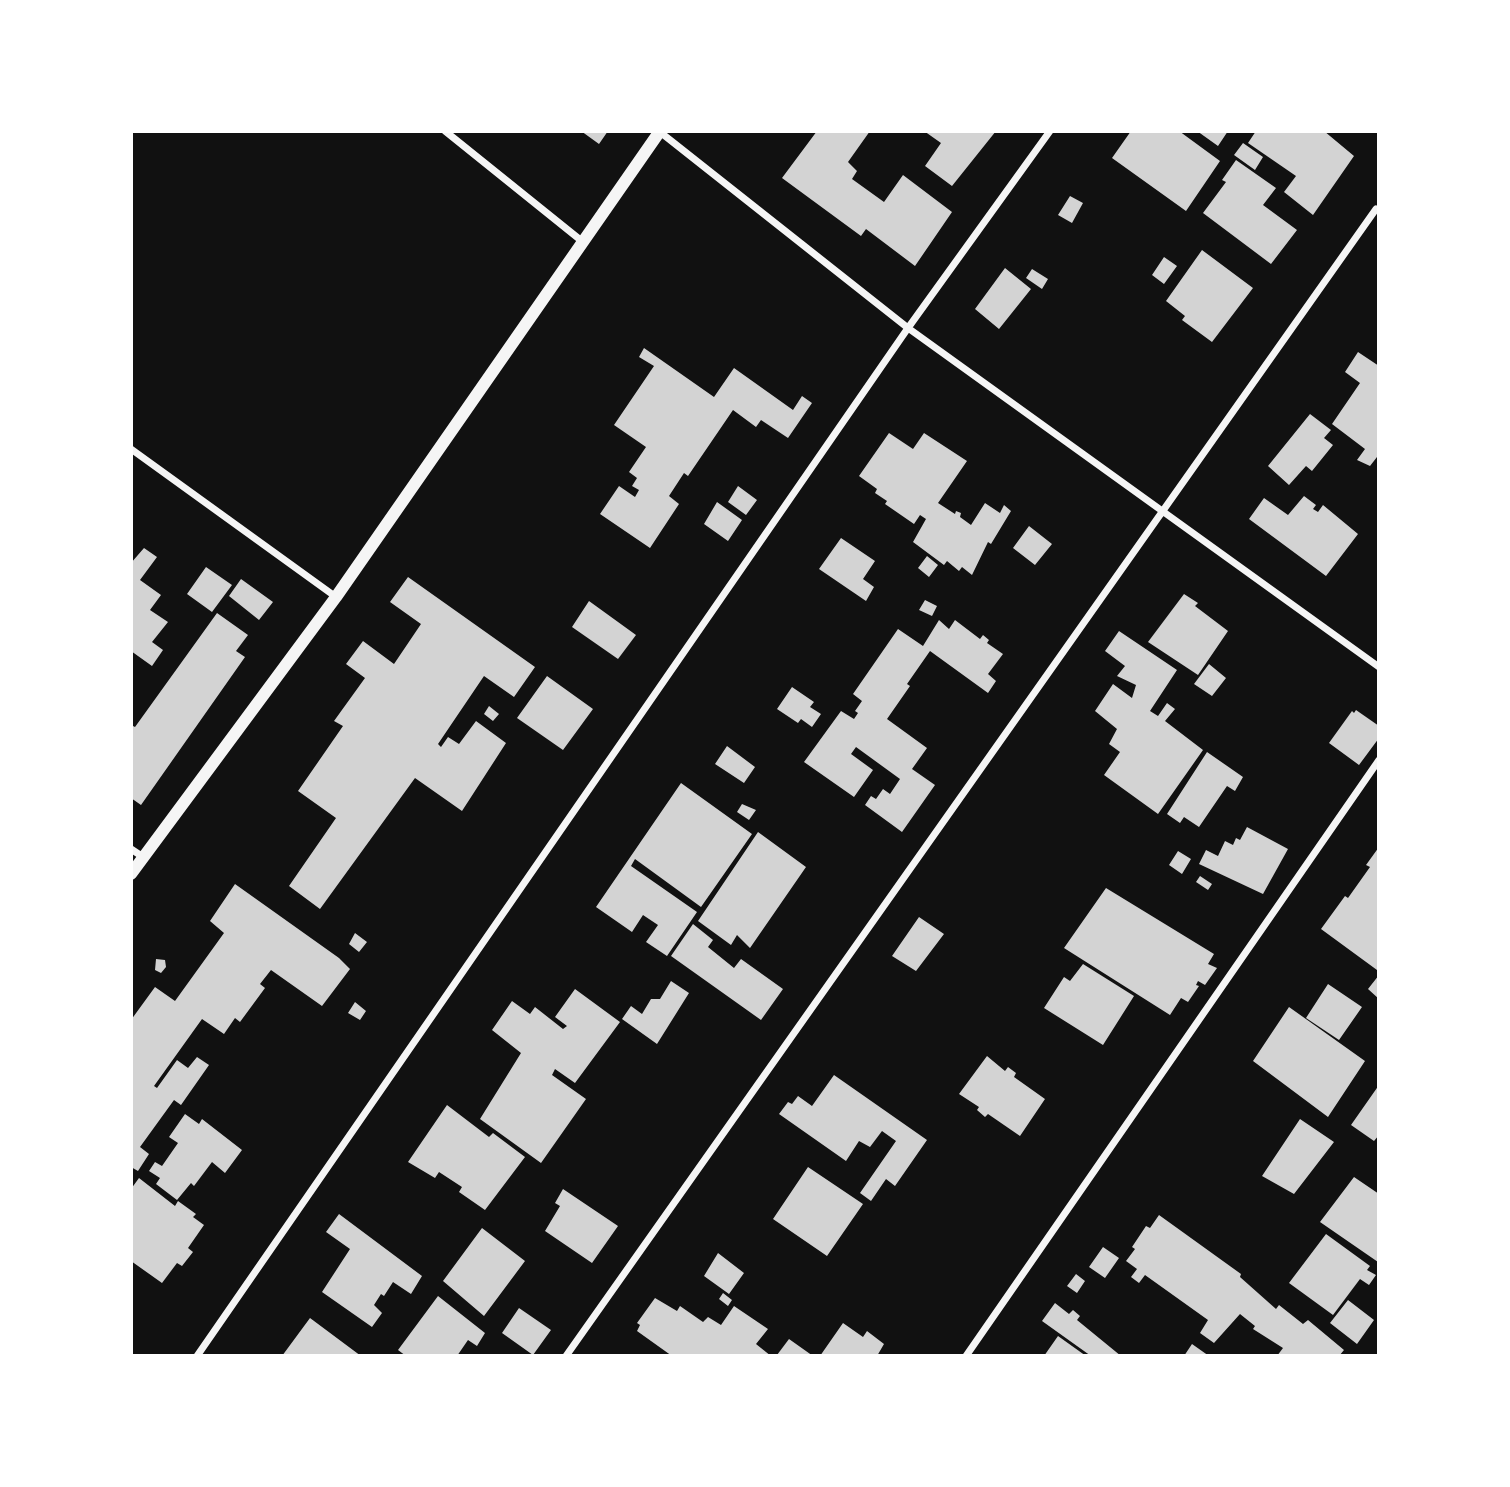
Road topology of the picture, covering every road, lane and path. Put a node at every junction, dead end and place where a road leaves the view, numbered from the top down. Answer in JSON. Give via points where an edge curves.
{"nodes":[{"id":1,"x":445,"y":131,"type":"edge"},
{"id":2,"x":1050,"y":131,"type":"edge"},
{"id":3,"x":660,"y":132,"type":"edge"},
{"id":4,"x":1376,"y":209,"type":"dead end"},
{"id":5,"x":584,"y":242,"type":"junction"},
{"id":6,"x":908,"y":328,"type":"junction"},
{"id":7,"x":131,"y":449,"type":"edge"},
{"id":8,"x":1162,"y":509,"type":"junction"},
{"id":9,"x":336,"y":597,"type":"junction"},
{"id":10,"x":1379,"y":667,"type":"edge"},
{"id":11,"x":1379,"y":760,"type":"edge"},
{"id":12,"x":131,"y":849,"type":"edge"},
{"id":13,"x":143,"y":857,"type":"junction"},
{"id":14,"x":131,"y":874,"type":"edge"},
{"id":15,"x":197,"y":1356,"type":"edge"},
{"id":16,"x":565,"y":1356,"type":"edge"},
{"id":17,"x":966,"y":1356,"type":"edge"}],
"edges":[{"from":1,"to":5,"type":"street"},
{"from":2,"to":6,"type":"street"},
{"from":3,"to":5,"type":"street"},
{"from":3,"to":6,"type":"street"},
{"from":4,"to":8,"type":"street"},
{"from":5,"to":9,"type":"street"},
{"from":6,"to":8,"type":"street"},
{"from":6,"to":15,"type":"street"},
{"from":7,"to":9,"type":"street"},
{"from":8,"to":10,"type":"street"},
{"from":8,"to":16,"type":"street"},
{"from":9,"to":13,"type":"street"},
{"from":11,"to":17,"type":"street"},
{"from":12,"to":13,"type":"street"},
{"from":13,"to":14,"type":"street"}]}
